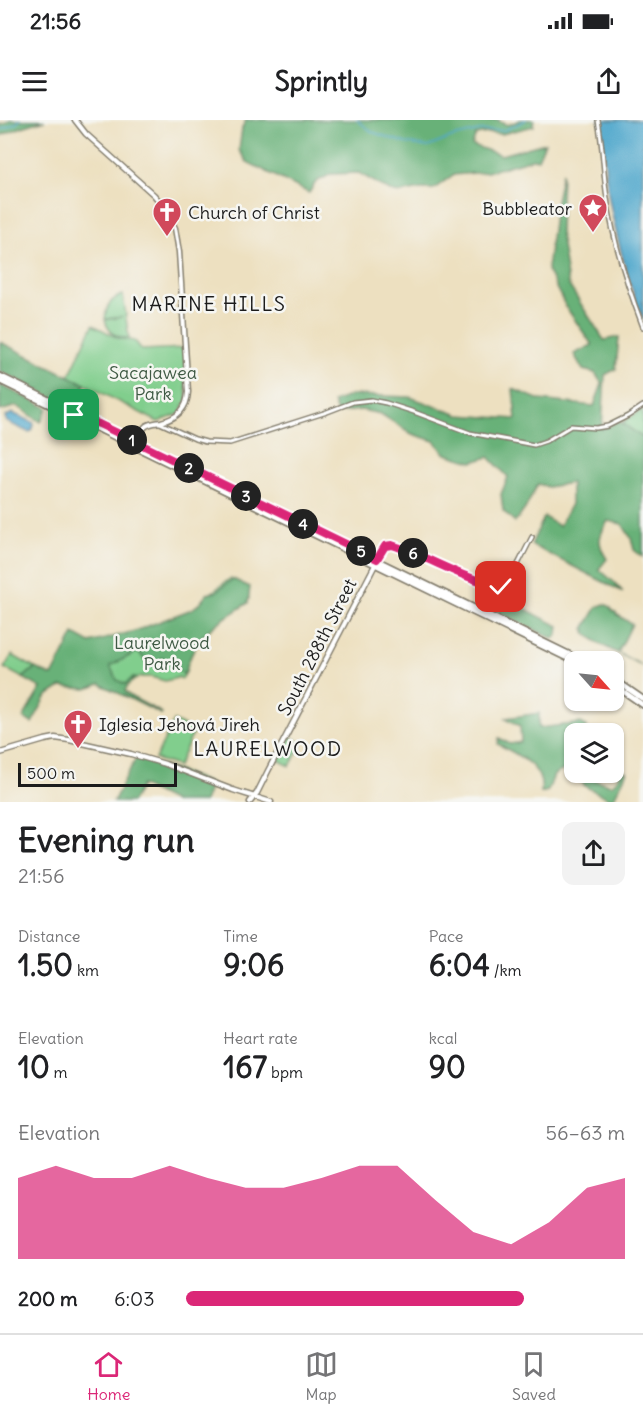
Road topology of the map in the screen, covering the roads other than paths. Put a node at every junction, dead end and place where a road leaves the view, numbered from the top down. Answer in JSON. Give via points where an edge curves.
{"nodes":[{"id":1,"x":75,"y":120,"type":"edge"},
{"id":2,"x":598,"y":120,"type":"edge"},
{"id":3,"x":643,"y":327,"type":"edge"},
{"id":4,"x":0,"y":376,"type":"edge"},
{"id":5,"x":0,"y":381,"type":"edge"},
{"id":6,"x":643,"y":406,"type":"edge"},
{"id":7,"x":71,"y":416,"type":"junction"},
{"id":8,"x":90,"y":420,"type":"junction"},
{"id":9,"x":158,"y":422,"type":"junction"},
{"id":10,"x":135,"y":444,"type":"junction"},
{"id":11,"x":222,"y":489,"type":"junction"},
{"id":12,"x":251,"y":498,"type":"junction"},
{"id":13,"x":254,"y":505,"type":"junction"},
{"id":14,"x":282,"y":513,"type":"junction"},
{"id":15,"x":532,"y":537,"type":"dead end"},
{"id":16,"x":376,"y":562,"type":"junction"},
{"id":17,"x":507,"y":627,"type":"junction"},
{"id":18,"x":524,"y":630,"type":"junction"},
{"id":19,"x":564,"y":651,"type":"edge"},
{"id":20,"x":564,"y":656,"type":"edge"},
{"id":21,"x":624,"y":689,"type":"edge"},
{"id":22,"x":643,"y":702,"type":"edge"},
{"id":23,"x":0,"y":753,"type":"edge"},
{"id":24,"x":253,"y":800,"type":"edge"},
{"id":25,"x":271,"y":802,"type":"edge"}],
"edges":[{"from":1,"to":9,"type":"main road","via":[[154,195],[175,228],[188,396],[180,414]]},
{"from":2,"to":3,"type":"street","via":[[615,238]]},
{"from":4,"to":8,"type":"main road"},
{"from":5,"to":7,"type":"main road"},
{"from":6,"to":9,"type":"street","via":[[608,426],[571,426],[534,445],[470,433],[371,400],[353,402],[230,443],[195,439]]},
{"from":7,"to":8,"type":"main road"},
{"from":7,"to":10,"type":"main road"},
{"from":8,"to":10,"type":"main road"},
{"from":9,"to":10,"type":"main road","via":[[145,428]]},
{"from":10,"to":11,"type":"main road"},
{"from":10,"to":12,"type":"main road"},
{"from":11,"to":12,"type":"main road"},
{"from":11,"to":13,"type":"main road"},
{"from":12,"to":14,"type":"main road"},
{"from":13,"to":14,"type":"main road"},
{"from":13,"to":16,"type":"main road"},
{"from":14,"to":16,"type":"main road"},
{"from":15,"to":16,"type":"street","name":"South 288th Street","via":[[504,587],[485,583],[395,545],[383,549]]},
{"from":16,"to":17,"type":"main road"},
{"from":16,"to":18,"type":"main road"},
{"from":16,"to":24,"type":"main road","name":"South 288th Street"},
{"from":17,"to":18,"type":"main road"},
{"from":17,"to":20,"type":"main road"},
{"from":18,"to":19,"type":"main road"},
{"from":21,"to":22,"type":"main road"},
{"from":23,"to":24,"type":"main road","via":[[45,740],[69,740],[165,764]]},
{"from":24,"to":25,"type":"main road"}]}
